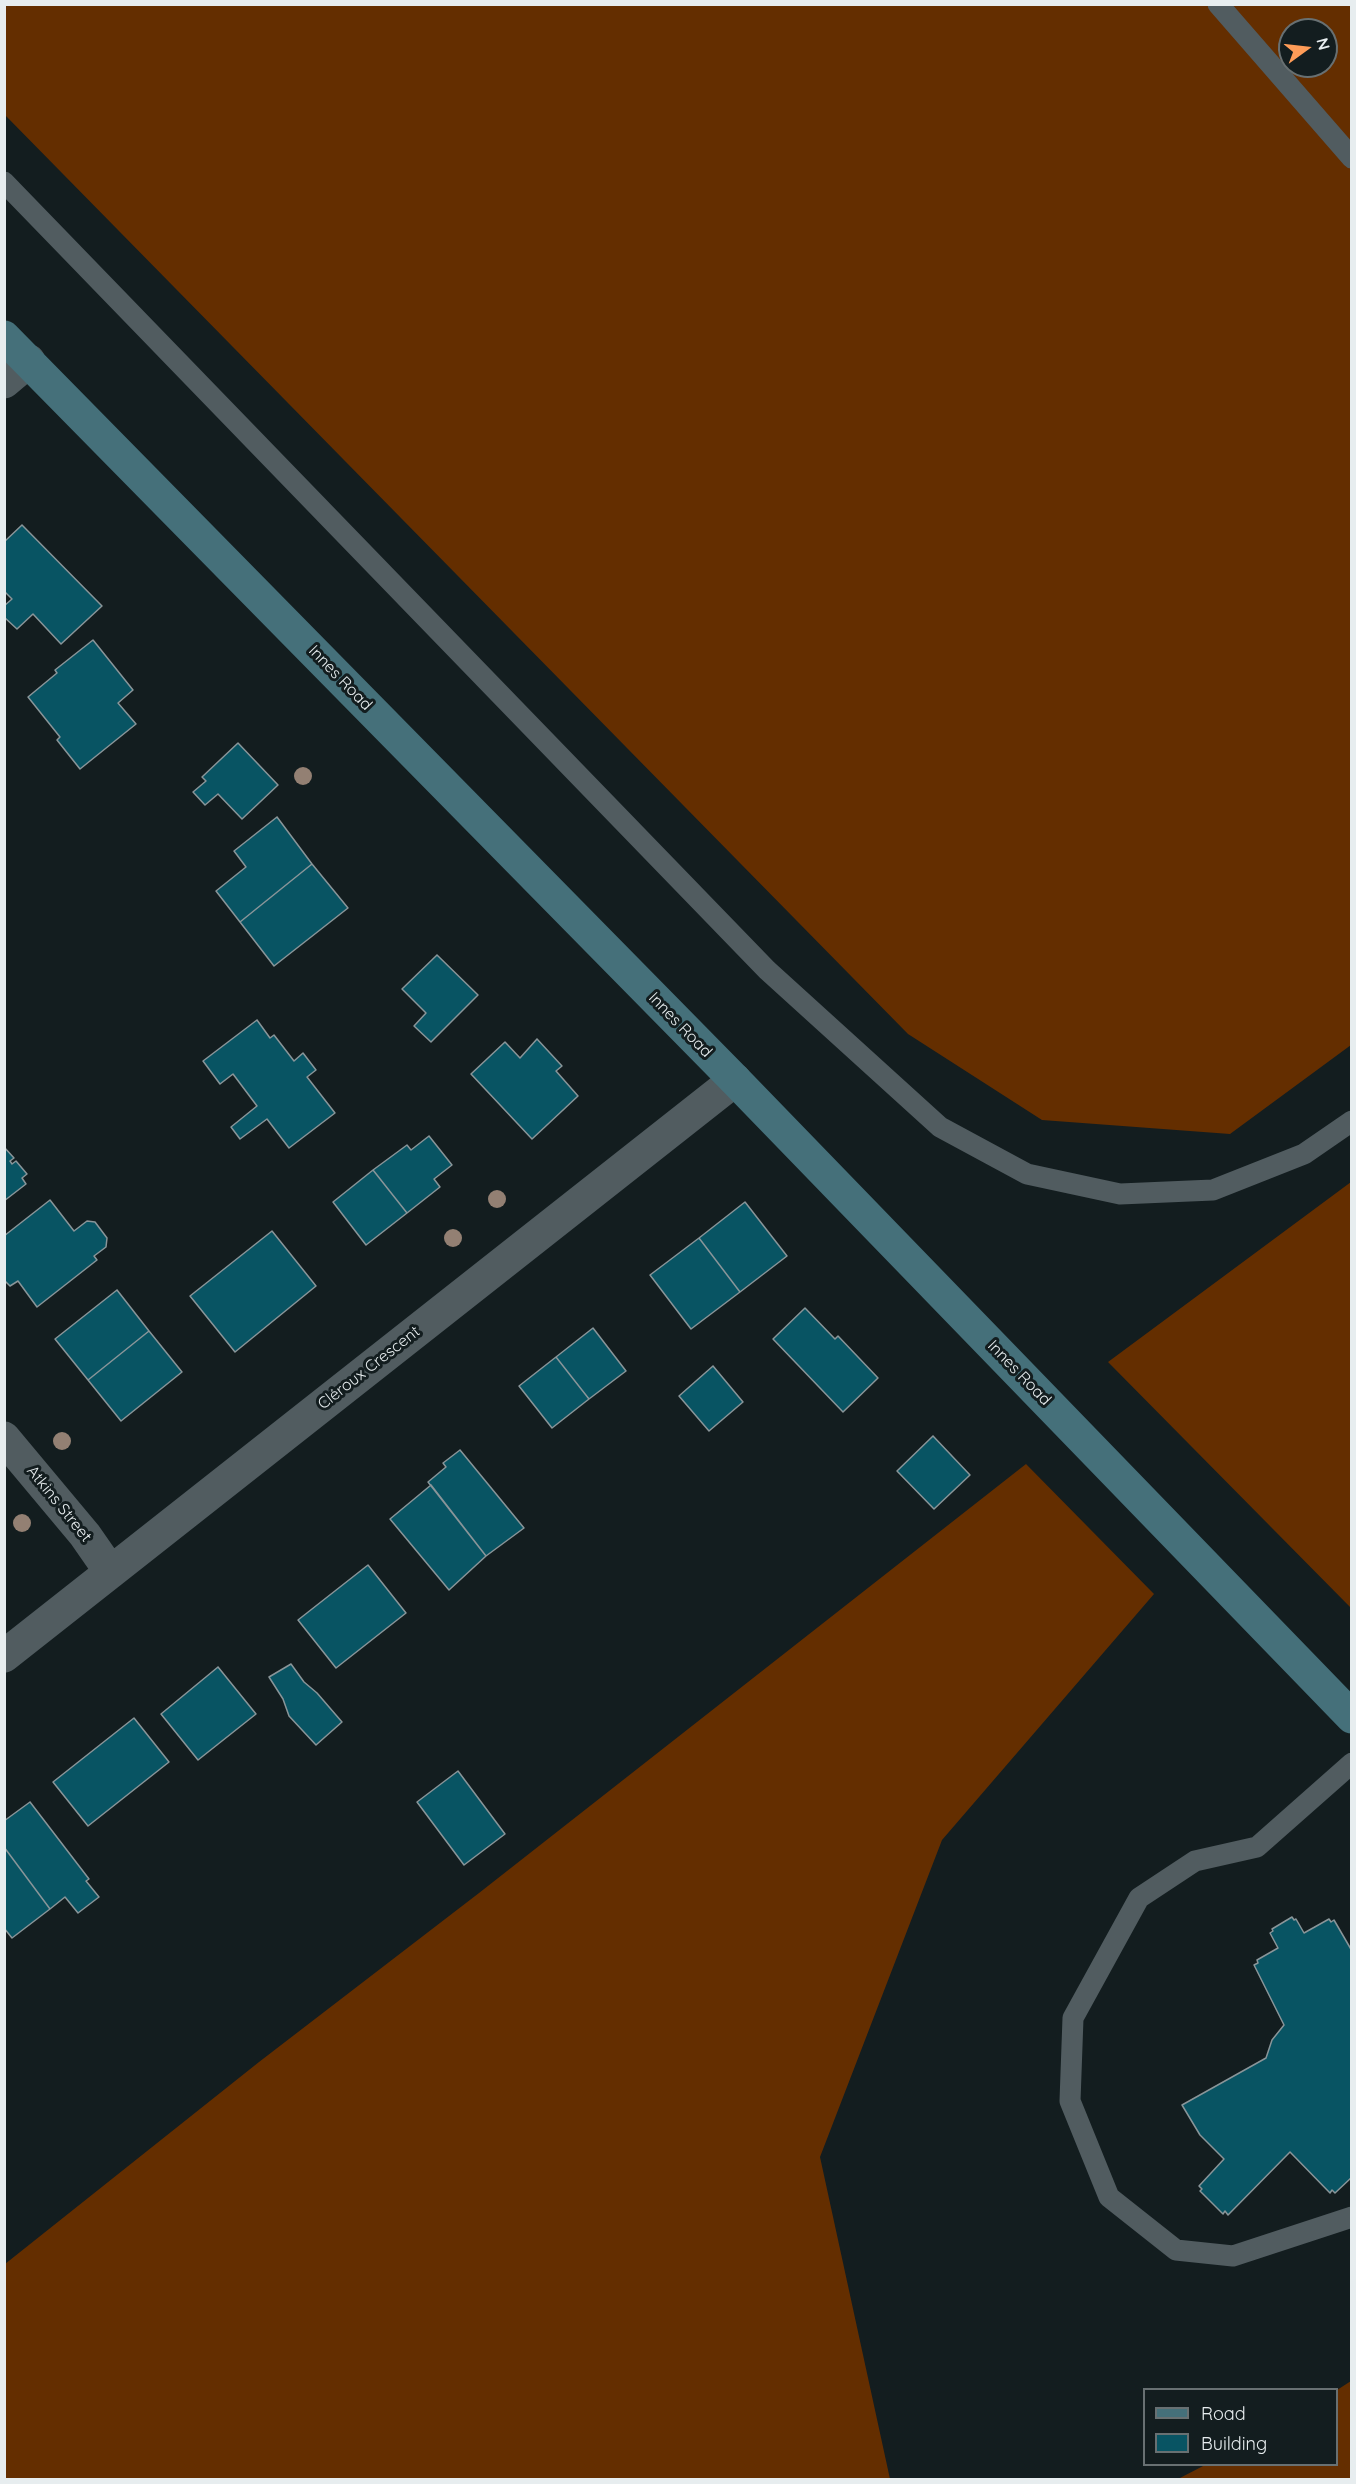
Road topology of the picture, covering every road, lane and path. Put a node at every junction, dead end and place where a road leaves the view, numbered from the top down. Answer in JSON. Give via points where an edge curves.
{"nodes":[{"id":1,"x":1218,"y":4,"type":"edge"},
{"id":2,"x":1352,"y":158,"type":"edge"},
{"id":3,"x":4,"y":182,"type":"edge"},
{"id":4,"x":4,"y":337,"type":"edge"},
{"id":5,"x":17,"y":372,"type":"edge"},
{"id":6,"x":735,"y":1080,"type":"junction"},
{"id":7,"x":1352,"y":1121,"type":"edge"},
{"id":8,"x":4,"y":1438,"type":"edge"},
{"id":9,"x":110,"y":1571,"type":"junction"},
{"id":10,"x":4,"y":1656,"type":"edge"},
{"id":11,"x":1352,"y":1717,"type":"edge"},
{"id":12,"x":1352,"y":1763,"type":"edge"},
{"id":13,"x":1352,"y":2217,"type":"edge"}],
"edges":[{"from":1,"to":2,"type":"lane"},
{"from":3,"to":7,"type":"lane","via":[[767,970],[940,1127],[1027,1174],[1120,1194],[1213,1190],[1304,1154]]},
{"from":4,"to":5,"type":"street","name":"Innes Road"},
{"from":5,"to":6,"type":"street","name":"Innes Road"},
{"from":6,"to":9,"type":"street","name":"Cléroux Crescent"},
{"from":6,"to":11,"type":"street","name":"Innes Road"},
{"from":8,"to":9,"type":"street","name":"Atkins Street","via":[[86,1535]]},
{"from":9,"to":10,"type":"street","name":"Cléroux Crescent"},
{"from":12,"to":13,"type":"lane","via":[[1257,1847],[1195,1861],[1139,1898],[1073,2018],[1070,2101],[1109,2197],[1176,2250],[1233,2256]]}]}
